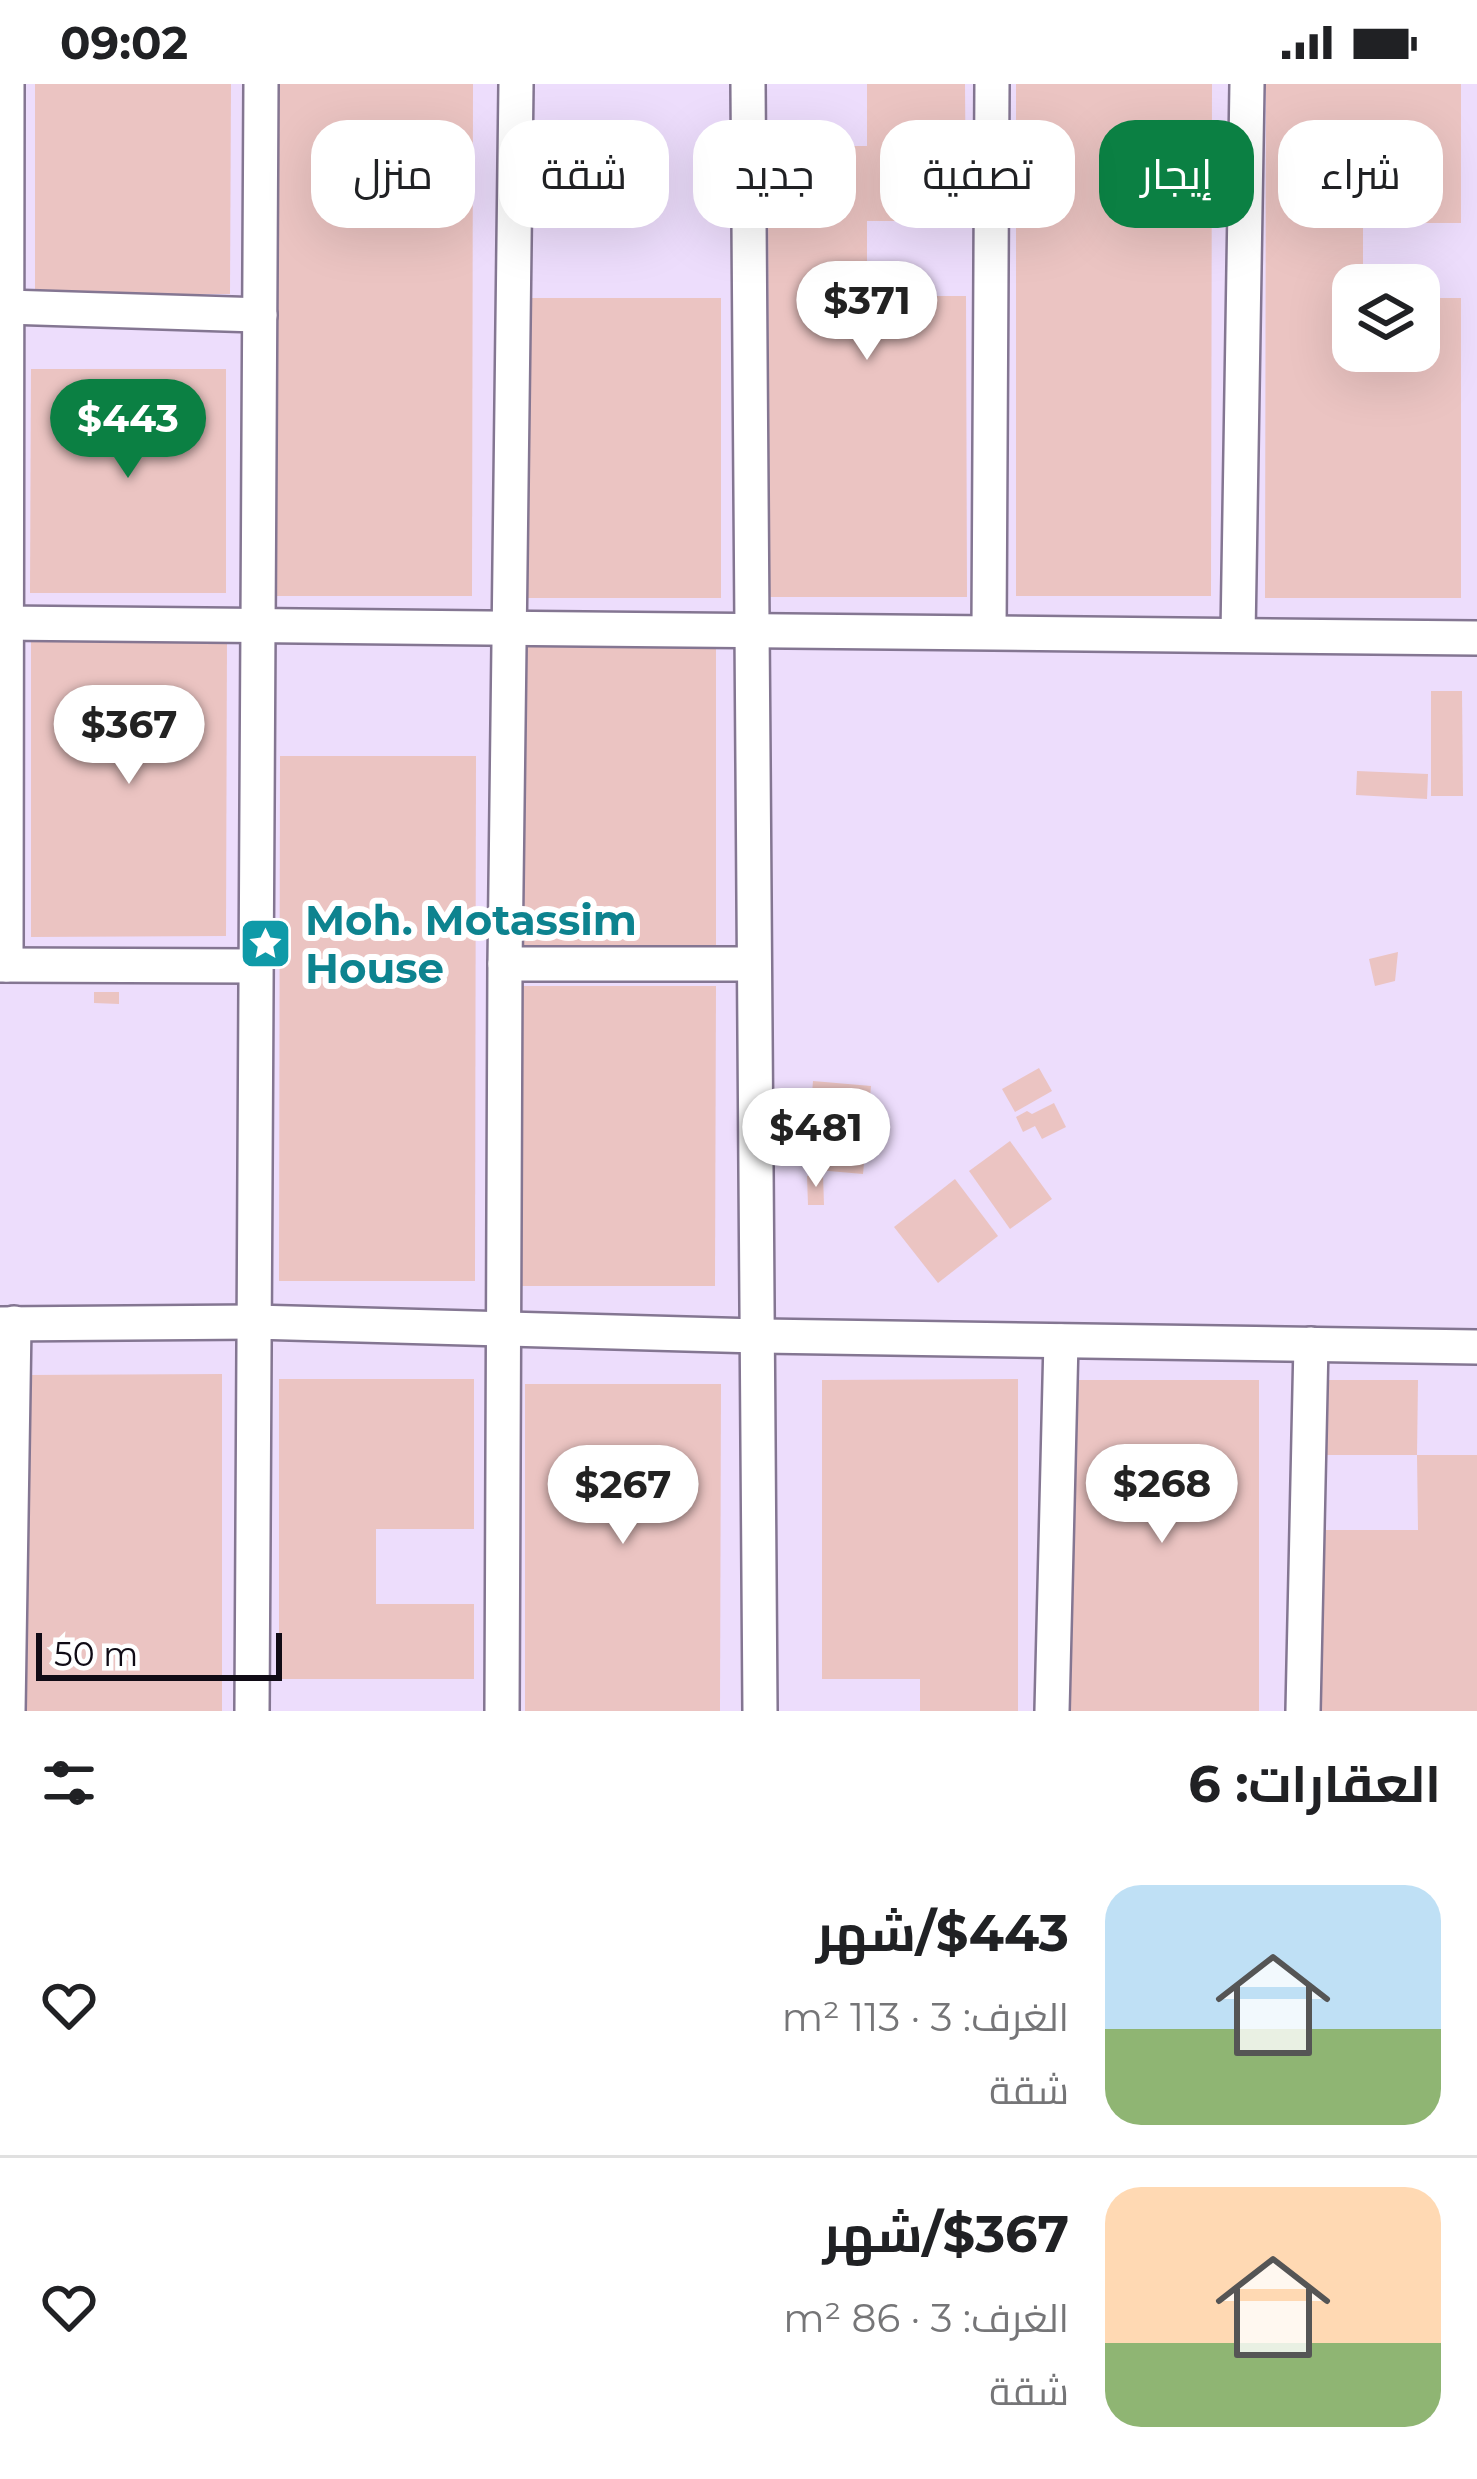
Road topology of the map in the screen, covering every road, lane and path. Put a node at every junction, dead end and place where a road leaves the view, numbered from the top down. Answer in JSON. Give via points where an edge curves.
{"nodes":[{"id":1,"x":7,"y":84,"type":"edge"},
{"id":2,"x":261,"y":84,"type":"edge"},
{"id":3,"x":516,"y":84,"type":"edge"},
{"id":4,"x":748,"y":84,"type":"edge"},
{"id":5,"x":992,"y":84,"type":"edge"},
{"id":6,"x":1247,"y":84,"type":"edge"},
{"id":7,"x":7,"y":307,"type":"junction"},
{"id":8,"x":260,"y":315,"type":"junction"},
{"id":9,"x":3,"y":624,"type":"edge"},
{"id":10,"x":259,"y":626,"type":"junction"},
{"id":11,"x":511,"y":628,"type":"junction"},
{"id":12,"x":752,"y":631,"type":"junction"},
{"id":13,"x":989,"y":632,"type":"junction"},
{"id":14,"x":1238,"y":635,"type":"junction"},
{"id":15,"x":1477,"y":638,"type":"edge"},
{"id":16,"x":505,"y":964,"type":"junction"},
{"id":17,"x":752,"y":964,"type":"junction"},
{"id":18,"x":3,"y":965,"type":"edge"},
{"id":19,"x":254,"y":966,"type":"junction"},
{"id":20,"x":254,"y":1322,"type":"junction"},
{"id":21,"x":7,"y":1323,"type":"edge"},
{"id":22,"x":505,"y":1329,"type":"junction"},
{"id":23,"x":757,"y":1336,"type":"junction"},
{"id":24,"x":1061,"y":1341,"type":"junction"},
{"id":25,"x":1311,"y":1344,"type":"junction"},
{"id":26,"x":1477,"y":1347,"type":"edge"},
{"id":27,"x":8,"y":1711,"type":"edge"},
{"id":28,"x":252,"y":1711,"type":"edge"},
{"id":29,"x":502,"y":1711,"type":"edge"},
{"id":30,"x":760,"y":1711,"type":"edge"},
{"id":31,"x":1052,"y":1711,"type":"edge"},
{"id":32,"x":1303,"y":1711,"type":"edge"}],
"edges":[{"from":1,"to":7,"type":"street"},
{"from":2,"to":8,"type":"street"},
{"from":3,"to":11,"type":"street"},
{"from":4,"to":12,"type":"street"},
{"from":5,"to":13,"type":"street"},
{"from":6,"to":14,"type":"street"},
{"from":7,"to":8,"type":"street"},
{"from":7,"to":9,"type":"street"},
{"from":8,"to":10,"type":"street"},
{"from":9,"to":10,"type":"street"},
{"from":9,"to":18,"type":"street"},
{"from":10,"to":11,"type":"street"},
{"from":10,"to":19,"type":"street"},
{"from":11,"to":12,"type":"street"},
{"from":11,"to":16,"type":"street"},
{"from":12,"to":13,"type":"street"},
{"from":12,"to":17,"type":"street"},
{"from":13,"to":14,"type":"street"},
{"from":14,"to":15,"type":"street"},
{"from":16,"to":17,"type":"street"},
{"from":16,"to":22,"type":"street"},
{"from":17,"to":23,"type":"street"},
{"from":18,"to":19,"type":"street"},
{"from":19,"to":20,"type":"street"},
{"from":20,"to":21,"type":"street"},
{"from":20,"to":22,"type":"street"},
{"from":20,"to":28,"type":"street"},
{"from":21,"to":27,"type":"street"},
{"from":22,"to":23,"type":"street"},
{"from":22,"to":29,"type":"street"},
{"from":23,"to":24,"type":"street"},
{"from":23,"to":30,"type":"street"},
{"from":24,"to":25,"type":"street"},
{"from":24,"to":31,"type":"street"},
{"from":25,"to":26,"type":"street"},
{"from":25,"to":32,"type":"street"}]}
